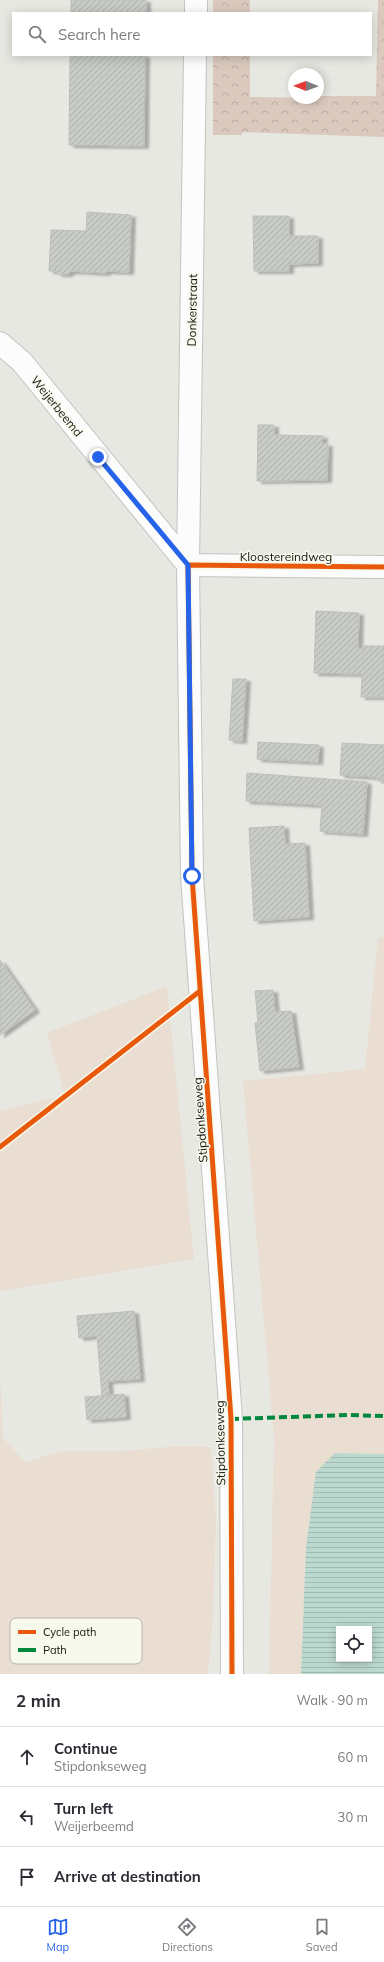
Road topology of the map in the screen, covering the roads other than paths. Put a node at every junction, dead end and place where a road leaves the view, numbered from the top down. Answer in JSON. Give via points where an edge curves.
{"nodes":[{"id":1,"x":196,"y":0,"type":"edge"},
{"id":2,"x":196,"y":12,"type":"edge"},
{"id":3,"x":195,"y":56,"type":"edge"},
{"id":4,"x":0,"y":343,"type":"edge"},
{"id":5,"x":188,"y":565,"type":"junction"},
{"id":6,"x":384,"y":567,"type":"edge"},
{"id":7,"x":232,"y":1674,"type":"edge"}],
"edges":[{"from":1,"to":2,"type":"street"},
{"from":3,"to":5,"type":"street","name":"Donkerstraat"},
{"from":4,"to":5,"type":"street","name":"Weijerbeemd","via":[[22,362]]},
{"from":5,"to":6,"type":"street","name":"Kloostereindweg"},
{"from":5,"to":7,"type":"street","name":"Stipdonkseweg","via":[[192,876],[231,1419]]}]}
